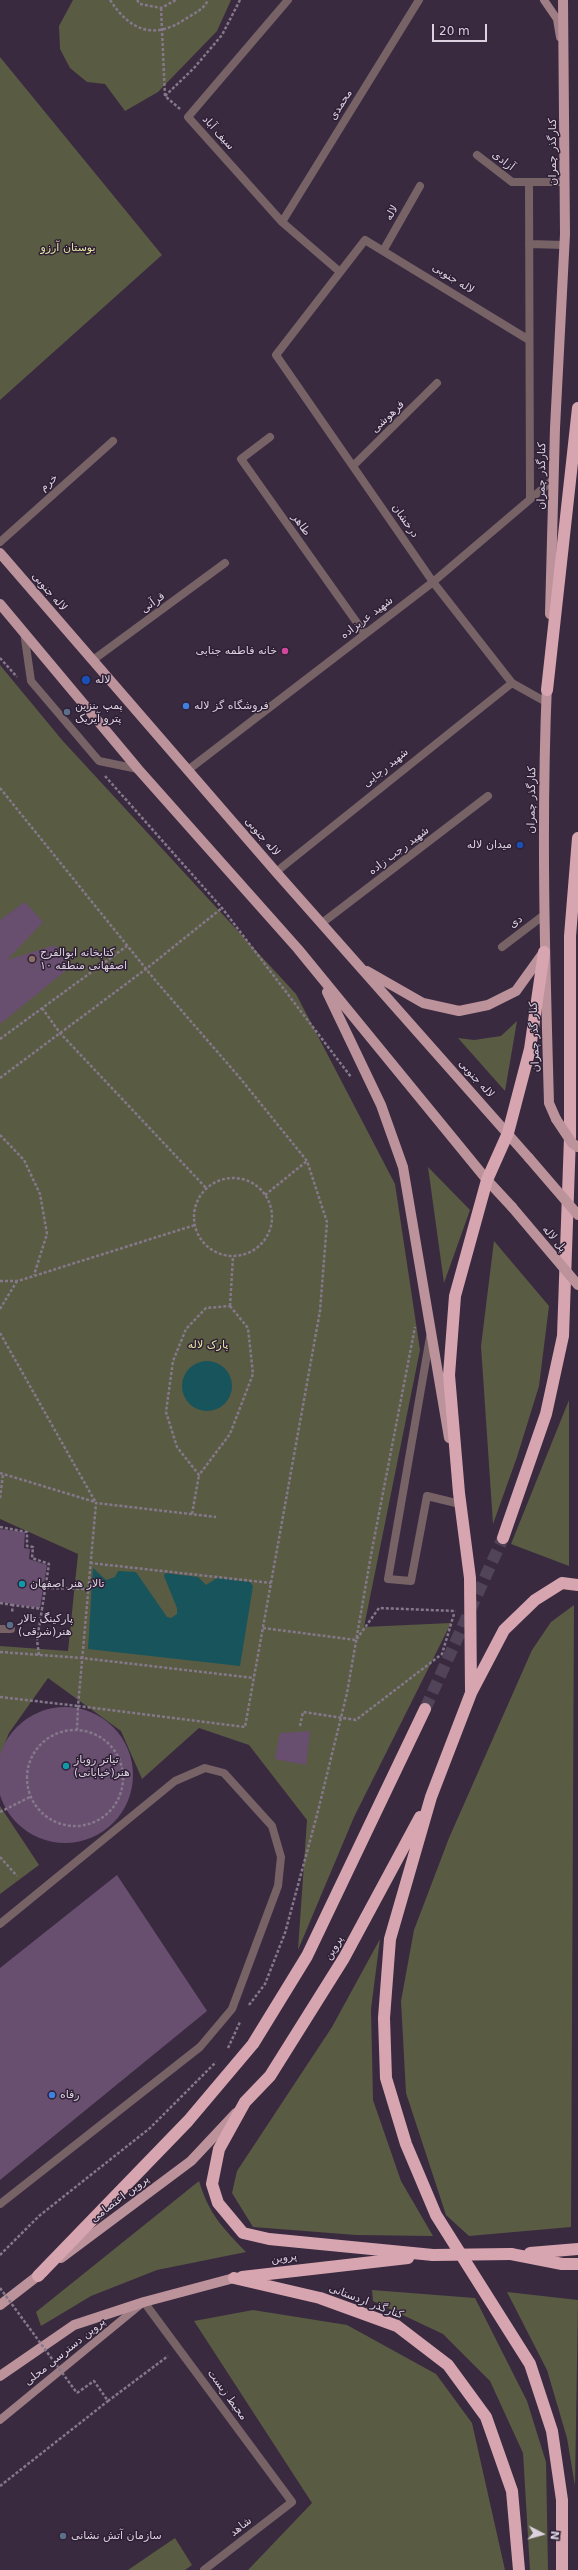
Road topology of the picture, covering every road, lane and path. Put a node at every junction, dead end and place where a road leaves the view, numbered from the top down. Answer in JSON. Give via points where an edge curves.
{"nodes":[{"id":1,"x":110,"y":0,"type":"edge"},
{"id":2,"x":137,"y":0,"type":"edge"},
{"id":3,"x":176,"y":0,"type":"edge"},
{"id":4,"x":208,"y":0,"type":"edge"},
{"id":5,"x":240,"y":0,"type":"edge"},
{"id":6,"x":288,"y":0,"type":"edge"},
{"id":7,"x":419,"y":0,"type":"edge"},
{"id":8,"x":544,"y":0,"type":"edge"},
{"id":9,"x":563,"y":0,"type":"edge"},
{"id":10,"x":160,"y":8,"type":"junction"},
{"id":11,"x":161,"y":32,"type":"junction"},
{"id":12,"x":564,"y":67,"type":"junction"},
{"id":13,"x":165,"y":96,"type":"junction"},
{"id":14,"x":188,"y":117,"type":"junction"},
{"id":15,"x":477,"y":155,"type":"dead end"},
{"id":16,"x":529,"y":182,"type":"junction"},
{"id":17,"x":565,"y":182,"type":"junction"},
{"id":18,"x":420,"y":186,"type":"dead end"},
{"id":19,"x":282,"y":222,"type":"junction"},
{"id":20,"x":529,"y":244,"type":"junction"},
{"id":21,"x":564,"y":245,"type":"junction"},
{"id":22,"x":384,"y":250,"type":"junction"},
{"id":23,"x":340,"y":272,"type":"junction"},
{"id":24,"x":529,"y":340,"type":"junction"},
{"id":25,"x":437,"y":383,"type":"dead end"},
{"id":26,"x":578,"y":408,"type":"edge"},
{"id":27,"x":270,"y":437,"type":"dead end"},
{"id":28,"x":113,"y":441,"type":"dead end"},
{"id":29,"x":353,"y":466,"type":"junction"},
{"id":30,"x":554,"y":479,"type":"junction"},
{"id":31,"x":530,"y":498,"type":"junction"},
{"id":32,"x":0,"y":542,"type":"edge"},
{"id":33,"x":0,"y":553,"type":"edge"},
{"id":34,"x":226,"y":563,"type":"dead end"},
{"id":35,"x":433,"y":582,"type":"junction"},
{"id":36,"x":0,"y":604,"type":"edge"},
{"id":37,"x":23,"y":632,"type":"junction"},
{"id":38,"x":365,"y":634,"type":"junction"},
{"id":39,"x":0,"y":658,"type":"edge"},
{"id":40,"x":93,"y":660,"type":"junction"},
{"id":41,"x":21,"y":682,"type":"dead end"},
{"id":42,"x":512,"y":683,"type":"junction"},
{"id":43,"x":547,"y":696,"type":"junction"},
{"id":44,"x":138,"y":769,"type":"junction"},
{"id":45,"x":188,"y":770,"type":"junction"},
{"id":46,"x":100,"y":771,"type":"dead end"},
{"id":47,"x":0,"y":788,"type":"edge"},
{"id":48,"x":488,"y":796,"type":"dead end"},
{"id":49,"x":578,"y":838,"type":"edge"},
{"id":50,"x":276,"y":872,"type":"junction"},
{"id":51,"x":222,"y":908,"type":"junction"},
{"id":52,"x":544,"y":915,"type":"junction"},
{"id":53,"x":322,"y":923,"type":"junction"},
{"id":54,"x":127,"y":946,"type":"junction"},
{"id":55,"x":502,"y":946,"type":"dead end"},
{"id":56,"x":544,"y":952,"type":"junction"},
{"id":57,"x":358,"y":966,"type":"junction"},
{"id":58,"x":146,"y":969,"type":"junction"},
{"id":59,"x":318,"y":974,"type":"junction"},
{"id":60,"x":42,"y":1008,"type":"junction"},
{"id":61,"x":60,"y":1033,"type":"junction"},
{"id":62,"x":0,"y":1039,"type":"edge"},
{"id":63,"x":0,"y":1078,"type":"edge"},
{"id":64,"x":354,"y":1081,"type":"dead end"},
{"id":65,"x":508,"y":1133,"type":"junction"},
{"id":66,"x":0,"y":1135,"type":"edge"},
{"id":67,"x":578,"y":1147,"type":"edge"},
{"id":68,"x":307,"y":1161,"type":"junction"},
{"id":69,"x":487,"y":1180,"type":"junction"},
{"id":70,"x":207,"y":1189,"type":"junction"},
{"id":71,"x":265,"y":1195,"type":"junction"},
{"id":72,"x":578,"y":1215,"type":"edge"},
{"id":73,"x":195,"y":1225,"type":"junction"},
{"id":74,"x":233,"y":1256,"type":"junction"},
{"id":75,"x":34,"y":1276,"type":"junction"},
{"id":76,"x":0,"y":1281,"type":"edge"},
{"id":77,"x":18,"y":1281,"type":"junction"},
{"id":78,"x":578,"y":1285,"type":"edge"},
{"id":79,"x":230,"y":1306,"type":"junction"},
{"id":80,"x":0,"y":1309,"type":"edge"},
{"id":81,"x":416,"y":1323,"type":"dead end"},
{"id":82,"x":431,"y":1330,"type":"junction"},
{"id":83,"x":0,"y":1333,"type":"edge"},
{"id":84,"x":2,"y":1474,"type":"edge"},
{"id":85,"x":199,"y":1475,"type":"junction"},
{"id":86,"x":0,"y":1498,"type":"edge"},
{"id":87,"x":460,"y":1498,"type":"junction"},
{"id":88,"x":96,"y":1502,"type":"junction"},
{"id":89,"x":192,"y":1514,"type":"junction"},
{"id":90,"x":216,"y":1517,"type":"dead end"},
{"id":91,"x":0,"y":1527,"type":"edge"},
{"id":92,"x":503,"y":1538,"type":"tunnel mouth"},
{"id":93,"x":90,"y":1563,"type":"junction"},
{"id":94,"x":271,"y":1583,"type":"junction"},
{"id":95,"x":578,"y":1585,"type":"edge"},
{"id":96,"x":46,"y":1588,"type":"junction"},
{"id":97,"x":88,"y":1589,"type":"junction"},
{"id":98,"x":470,"y":1599,"type":"junction"},
{"id":99,"x":0,"y":1603,"type":"edge"},
{"id":100,"x":13,"y":1605,"type":"junction"},
{"id":101,"x":42,"y":1609,"type":"junction"},
{"id":102,"x":12,"y":1612,"type":"dead end"},
{"id":103,"x":455,"y":1612,"type":"junction"},
{"id":104,"x":0,"y":1628,"type":"edge"},
{"id":105,"x":263,"y":1628,"type":"junction"},
{"id":106,"x":11,"y":1629,"type":"dead end"},
{"id":107,"x":356,"y":1640,"type":"junction"},
{"id":108,"x":0,"y":1652,"type":"edge"},
{"id":109,"x":39,"y":1655,"type":"junction"},
{"id":110,"x":82,"y":1658,"type":"junction"},
{"id":111,"x":254,"y":1678,"type":"junction"},
{"id":112,"x":471,"y":1693,"type":"junction"},
{"id":113,"x":0,"y":1697,"type":"edge"},
{"id":114,"x":78,"y":1706,"type":"junction"},
{"id":115,"x":425,"y":1709,"type":"tunnel mouth"},
{"id":116,"x":340,"y":1720,"type":"junction"},
{"id":117,"x":300,"y":1726,"type":"dead end"},
{"id":118,"x":77,"y":1730,"type":"junction"},
{"id":119,"x":30,"y":1797,"type":"junction"},
{"id":120,"x":431,"y":1797,"type":"junction"},
{"id":121,"x":0,"y":1812,"type":"edge"},
{"id":122,"x":0,"y":1857,"type":"edge"},
{"id":123,"x":17,"y":1876,"type":"dead end"},
{"id":124,"x":0,"y":1924,"type":"edge"},
{"id":125,"x":245,"y":2009,"type":"dead end"},
{"id":126,"x":242,"y":2016,"type":"dead end"},
{"id":127,"x":227,"y":2051,"type":"dead end"},
{"id":128,"x":221,"y":2057,"type":"dead end"},
{"id":129,"x":246,"y":2102,"type":"junction"},
{"id":130,"x":0,"y":2204,"type":"edge"},
{"id":131,"x":578,"y":2249,"type":"edge"},
{"id":132,"x":511,"y":2254,"type":"junction"},
{"id":133,"x":0,"y":2255,"type":"edge"},
{"id":134,"x":433,"y":2255,"type":"junction"},
{"id":135,"x":578,"y":2264,"type":"edge"},
{"id":136,"x":38,"y":2276,"type":"junction"},
{"id":137,"x":234,"y":2278,"type":"junction"},
{"id":138,"x":0,"y":2288,"type":"edge"},
{"id":139,"x":144,"y":2302,"type":"junction"},
{"id":140,"x":0,"y":2305,"type":"edge"},
{"id":141,"x":178,"y":2348,"type":"junction"},
{"id":142,"x":0,"y":2376,"type":"edge"},
{"id":143,"x":108,"y":2401,"type":"junction"},
{"id":144,"x":0,"y":2420,"type":"edge"},
{"id":145,"x":0,"y":2486,"type":"edge"},
{"id":146,"x":292,"y":2502,"type":"joint"},
{"id":147,"x":204,"y":2570,"type":"edge"},
{"id":148,"x":519,"y":2570,"type":"edge"},
{"id":149,"x":562,"y":2570,"type":"edge"}],
"edges":[{"from":1,"to":11,"type":"path","via":[[119,13],[142,30]]},
{"from":2,"to":10,"type":"path","via":[[140,4]]},
{"from":3,"to":10,"type":"path"},
{"from":4,"to":11,"type":"path","via":[[205,6]]},
{"from":5,"to":13,"type":"path","via":[[222,35],[194,68]]},
{"from":6,"to":14,"type":"street","name":"سیف آباد"},
{"from":7,"to":19,"type":"street","name":"محمدی"},
{"from":8,"to":12,"type":"main road","via":[[557,18]]},
{"from":9,"to":12,"type":"main road","name":"کنارگذر چمران"},
{"from":10,"to":11,"type":"path"},
{"from":11,"to":13,"type":"path"},
{"from":12,"to":17,"type":"main road","name":"کنارگذر چمران"},
{"from":13,"to":14,"type":"path"},
{"from":14,"to":19,"type":"street","name":"سیف آباد"},
{"from":15,"to":16,"type":"street","name":"آزادی","via":[[512,182]]},
{"from":16,"to":17,"type":"street","name":"آزادی"},
{"from":16,"to":20,"type":"street"},
{"from":17,"to":21,"type":"main road","name":"کنارگذر چمران"},
{"from":18,"to":22,"type":"street","name":"لاله"},
{"from":19,"to":23,"type":"street","name":"سیف آباد"},
{"from":20,"to":21,"type":"street"},
{"from":20,"to":24,"type":"street"},
{"from":21,"to":30,"type":"main road","name":"کنارگذر چمران"},
{"from":22,"to":23,"type":"street","name":"لاله جنوبی","via":[[365,240]]},
{"from":22,"to":24,"type":"street","name":"لاله جنوبی"},
{"from":23,"to":29,"type":"street","name":"درخشان","via":[[276,355]]},
{"from":24,"to":31,"type":"street"},
{"from":25,"to":29,"type":"street","name":"فرهوشی"},
{"from":26,"to":43,"type":"highway"},
{"from":27,"to":38,"type":"street","name":"طاهر","via":[[241,459]]},
{"from":28,"to":32,"type":"street","name":"خرم"},
{"from":29,"to":35,"type":"street","name":"درخشان"},
{"from":30,"to":31,"type":"street","name":"شهید عربزاده"},
{"from":30,"to":43,"type":"main road","name":"کنارگذر چمران"},
{"from":31,"to":35,"type":"street","name":"شهید عربزاده"},
{"from":33,"to":40,"type":"main road","name":"لاله جنوبی"},
{"from":34,"to":40,"type":"street","name":"قرآنی"},
{"from":35,"to":38,"type":"street","name":"شهید عربزاده"},
{"from":35,"to":42,"type":"street","name":"درخشان"},
{"from":36,"to":37,"type":"main road"},
{"from":37,"to":44,"type":"main road"},
{"from":37,"to":44,"type":"street","via":[[31,681],[99,761]]},
{"from":38,"to":45,"type":"street","name":"شهید عربزاده"},
{"from":39,"to":41,"type":"path"},
{"from":40,"to":45,"type":"main road","name":"لاله جنوبی"},
{"from":42,"to":43,"type":"street","name":"درخشان","via":[[524,690]]},
{"from":42,"to":50,"type":"street","name":"شهید رجایی"},
{"from":43,"to":52,"type":"main road","name":"کنارگذر چمران"},
{"from":44,"to":59,"type":"main road"},
{"from":45,"to":50,"type":"main road","name":"لاله جنوبی"},
{"from":46,"to":51,"type":"path"},
{"from":47,"to":54,"type":"path"},
{"from":48,"to":53,"type":"street","name":"شهید رجب زاده"},
{"from":49,"to":92,"type":"highway","via":[[570,936],[570,1137],[563,1336],[546,1414]]},
{"from":50,"to":53,"type":"main road","name":"لاله جنوبی"},
{"from":51,"to":58,"type":"path"},
{"from":51,"to":64,"type":"path"},
{"from":52,"to":55,"type":"street","name":"دی"},
{"from":52,"to":56,"type":"main road","name":"کنارگذر چمران"},
{"from":53,"to":57,"type":"main road","name":"لاله جنوبی"},
{"from":54,"to":58,"type":"path"},
{"from":54,"to":60,"type":"path"},
{"from":56,"to":57,"type":"main road","via":[[516,990],[488,1005],[459,1011],[423,1003]]},
{"from":56,"to":65,"type":"highway","via":[[530,1050]]},
{"from":56,"to":67,"type":"main road","name":"کنار گذر چمران","bridge":true,"via":[[549,1103],[556,1119],[572,1143]]},
{"from":57,"to":65,"type":"main road","name":"لاله جنوبی"},
{"from":58,"to":61,"type":"path"},
{"from":58,"to":68,"type":"path"},
{"from":59,"to":69,"type":"main road"},
{"from":59,"to":82,"type":"main road","via":[[381,1104],[403,1167]]},
{"from":60,"to":61,"type":"path"},
{"from":60,"to":62,"type":"path"},
{"from":61,"to":63,"type":"path"},
{"from":61,"to":70,"type":"path"},
{"from":65,"to":69,"type":"highway"},
{"from":65,"to":72,"type":"main road","name":"لاله جنوبی","bridge":true},
{"from":66,"to":75,"type":"path","via":[[24,1160],[40,1194],[47,1234]]},
{"from":68,"to":71,"type":"path"},
{"from":68,"to":94,"type":"path","via":[[327,1222],[320,1311]]},
{"from":69,"to":78,"type":"main road","name":"پل لاله","bridge":true},
{"from":69,"to":87,"type":"highway","via":[[455,1296],[449,1375]]},
{"from":70,"to":71,"type":"path","via":[[217,1182],[230,1178],[255,1185]]},
{"from":70,"to":73,"type":"path","via":[[198,1199]]},
{"from":71,"to":74,"type":"path","via":[[272,1218],[265,1240],[256,1249]]},
{"from":73,"to":74,"type":"path","via":[[200,1238],[209,1248],[220,1254]]},
{"from":73,"to":75,"type":"path"},
{"from":74,"to":79,"type":"path"},
{"from":75,"to":77,"type":"path"},
{"from":76,"to":77,"type":"path"},
{"from":77,"to":80,"type":"path"},
{"from":79,"to":85,"type":"path","via":[[248,1328],[253,1374],[230,1434]]},
{"from":79,"to":85,"type":"path","via":[[206,1308],[186,1329],[173,1361],[166,1412],[177,1447]]},
{"from":81,"to":107,"type":"path"},
{"from":82,"to":87,"type":"main road"},
{"from":82,"to":87,"type":"street","via":[[388,1579],[411,1581],[427,1496]]},
{"from":83,"to":88,"type":"path"},
{"from":84,"to":86,"type":"path"},
{"from":84,"to":88,"type":"path"},
{"from":85,"to":89,"type":"path"},
{"from":87,"to":98,"type":"highway","via":[[470,1578]]},
{"from":88,"to":89,"type":"path"},
{"from":88,"to":93,"type":"path"},
{"from":89,"to":90,"type":"path"},
{"from":91,"to":96,"type":"path","via":[[28,1532],[27,1546],[33,1547],[32,1558],[49,1564]]},
{"from":93,"to":94,"type":"path"},
{"from":93,"to":97,"type":"path"},
{"from":94,"to":105,"type":"path"},
{"from":95,"to":112,"type":"highway","via":[[562,1583],[535,1600],[504,1630]]},
{"from":96,"to":97,"type":"path"},
{"from":96,"to":101,"type":"path"},
{"from":97,"to":110,"type":"path"},
{"from":98,"to":103,"type":"path"},
{"from":98,"to":112,"type":"highway"},
{"from":99,"to":100,"type":"path"},
{"from":100,"to":101,"type":"path"},
{"from":100,"to":102,"type":"path"},
{"from":101,"to":109,"type":"path","via":[[37,1640]]},
{"from":103,"to":107,"type":"path","via":[[379,1608]]},
{"from":103,"to":116,"type":"path","via":[[442,1654],[356,1720]]},
{"from":104,"to":106,"type":"street"},
{"from":105,"to":107,"type":"path"},
{"from":105,"to":111,"type":"path"},
{"from":107,"to":116,"type":"path"},
{"from":108,"to":109,"type":"path"},
{"from":109,"to":110,"type":"path"},
{"from":110,"to":111,"type":"path"},
{"from":110,"to":114,"type":"path"},
{"from":111,"to":114,"type":"path","via":[[245,1727]]},
{"from":112,"to":120,"type":"highway"},
{"from":113,"to":114,"type":"path"},
{"from":114,"to":118,"type":"path"},
{"from":115,"to":136,"type":"highway","via":[[307,1956],[254,2044],[188,2121]]},
{"from":116,"to":117,"type":"path","via":[[303,1712]]},
{"from":116,"to":125,"type":"path","via":[[285,1933],[265,1984]]},
{"from":118,"to":119,"type":"path","via":[[64,1731],[46,1740],[32,1756],[28,1777]]},
{"from":118,"to":119,"type":"path","via":[[98,1734],[120,1761],[122,1781],[117,1802],[104,1817],[88,1825],[71,1825],[54,1823],[42,1814]]},
{"from":119,"to":121,"type":"path"},
{"from":120,"to":129,"type":"highway","name":"پروین","via":[[344,1958],[270,2076]]},
{"from":120,"to":149,"type":"highway","via":[[390,1939],[384,2018],[386,2078],[406,2144],[436,2215],[530,2364],[552,2431],[562,2500]]},
{"from":122,"to":123,"type":"path"},
{"from":124,"to":130,"type":"street","via":[[175,1781],[205,1768],[224,1773],[272,1826],[281,1857],[278,1886],[232,2009],[200,2047]]},
{"from":126,"to":127,"type":"path"},
{"from":128,"to":133,"type":"path","via":[[150,2128],[39,2216]]},
{"from":129,"to":134,"type":"highway","name":"پروین","via":[[219,2149],[212,2184],[218,2202],[243,2233],[270,2239]]},
{"from":129,"to":136,"type":"main road","name":"پروین اعتصامی","via":[[191,2161]]},
{"from":131,"to":132,"type":"highway"},
{"from":132,"to":134,"type":"highway","bridge":true},
{"from":132,"to":135,"type":"highway","via":[[562,2264]]},
{"from":134,"to":137,"type":"highway","name":"پروین"},
{"from":136,"to":140,"type":"main road","name":"پروین اعتصامی"},
{"from":137,"to":139,"type":"main road"},
{"from":137,"to":148,"type":"highway","name":"کنارگذر اردستانی","via":[[320,2298],[397,2326],[448,2366],[486,2417],[507,2476],[512,2491]]},
{"from":138,"to":143,"type":"path","bridge":true,"via":[[77,2393],[94,2381]]},
{"from":139,"to":141,"type":"street","name":"محیط زیست"},
{"from":139,"to":142,"type":"main road","via":[[74,2326]]},
{"from":139,"to":144,"type":"main road","name":"پروین دسترسی محلی"},
{"from":141,"to":143,"type":"path"},
{"from":141,"to":146,"type":"street","name":"محیط زیست"},
{"from":143,"to":145,"type":"path"},
{"from":146,"to":147,"type":"street","name":"شاهد"}]}
